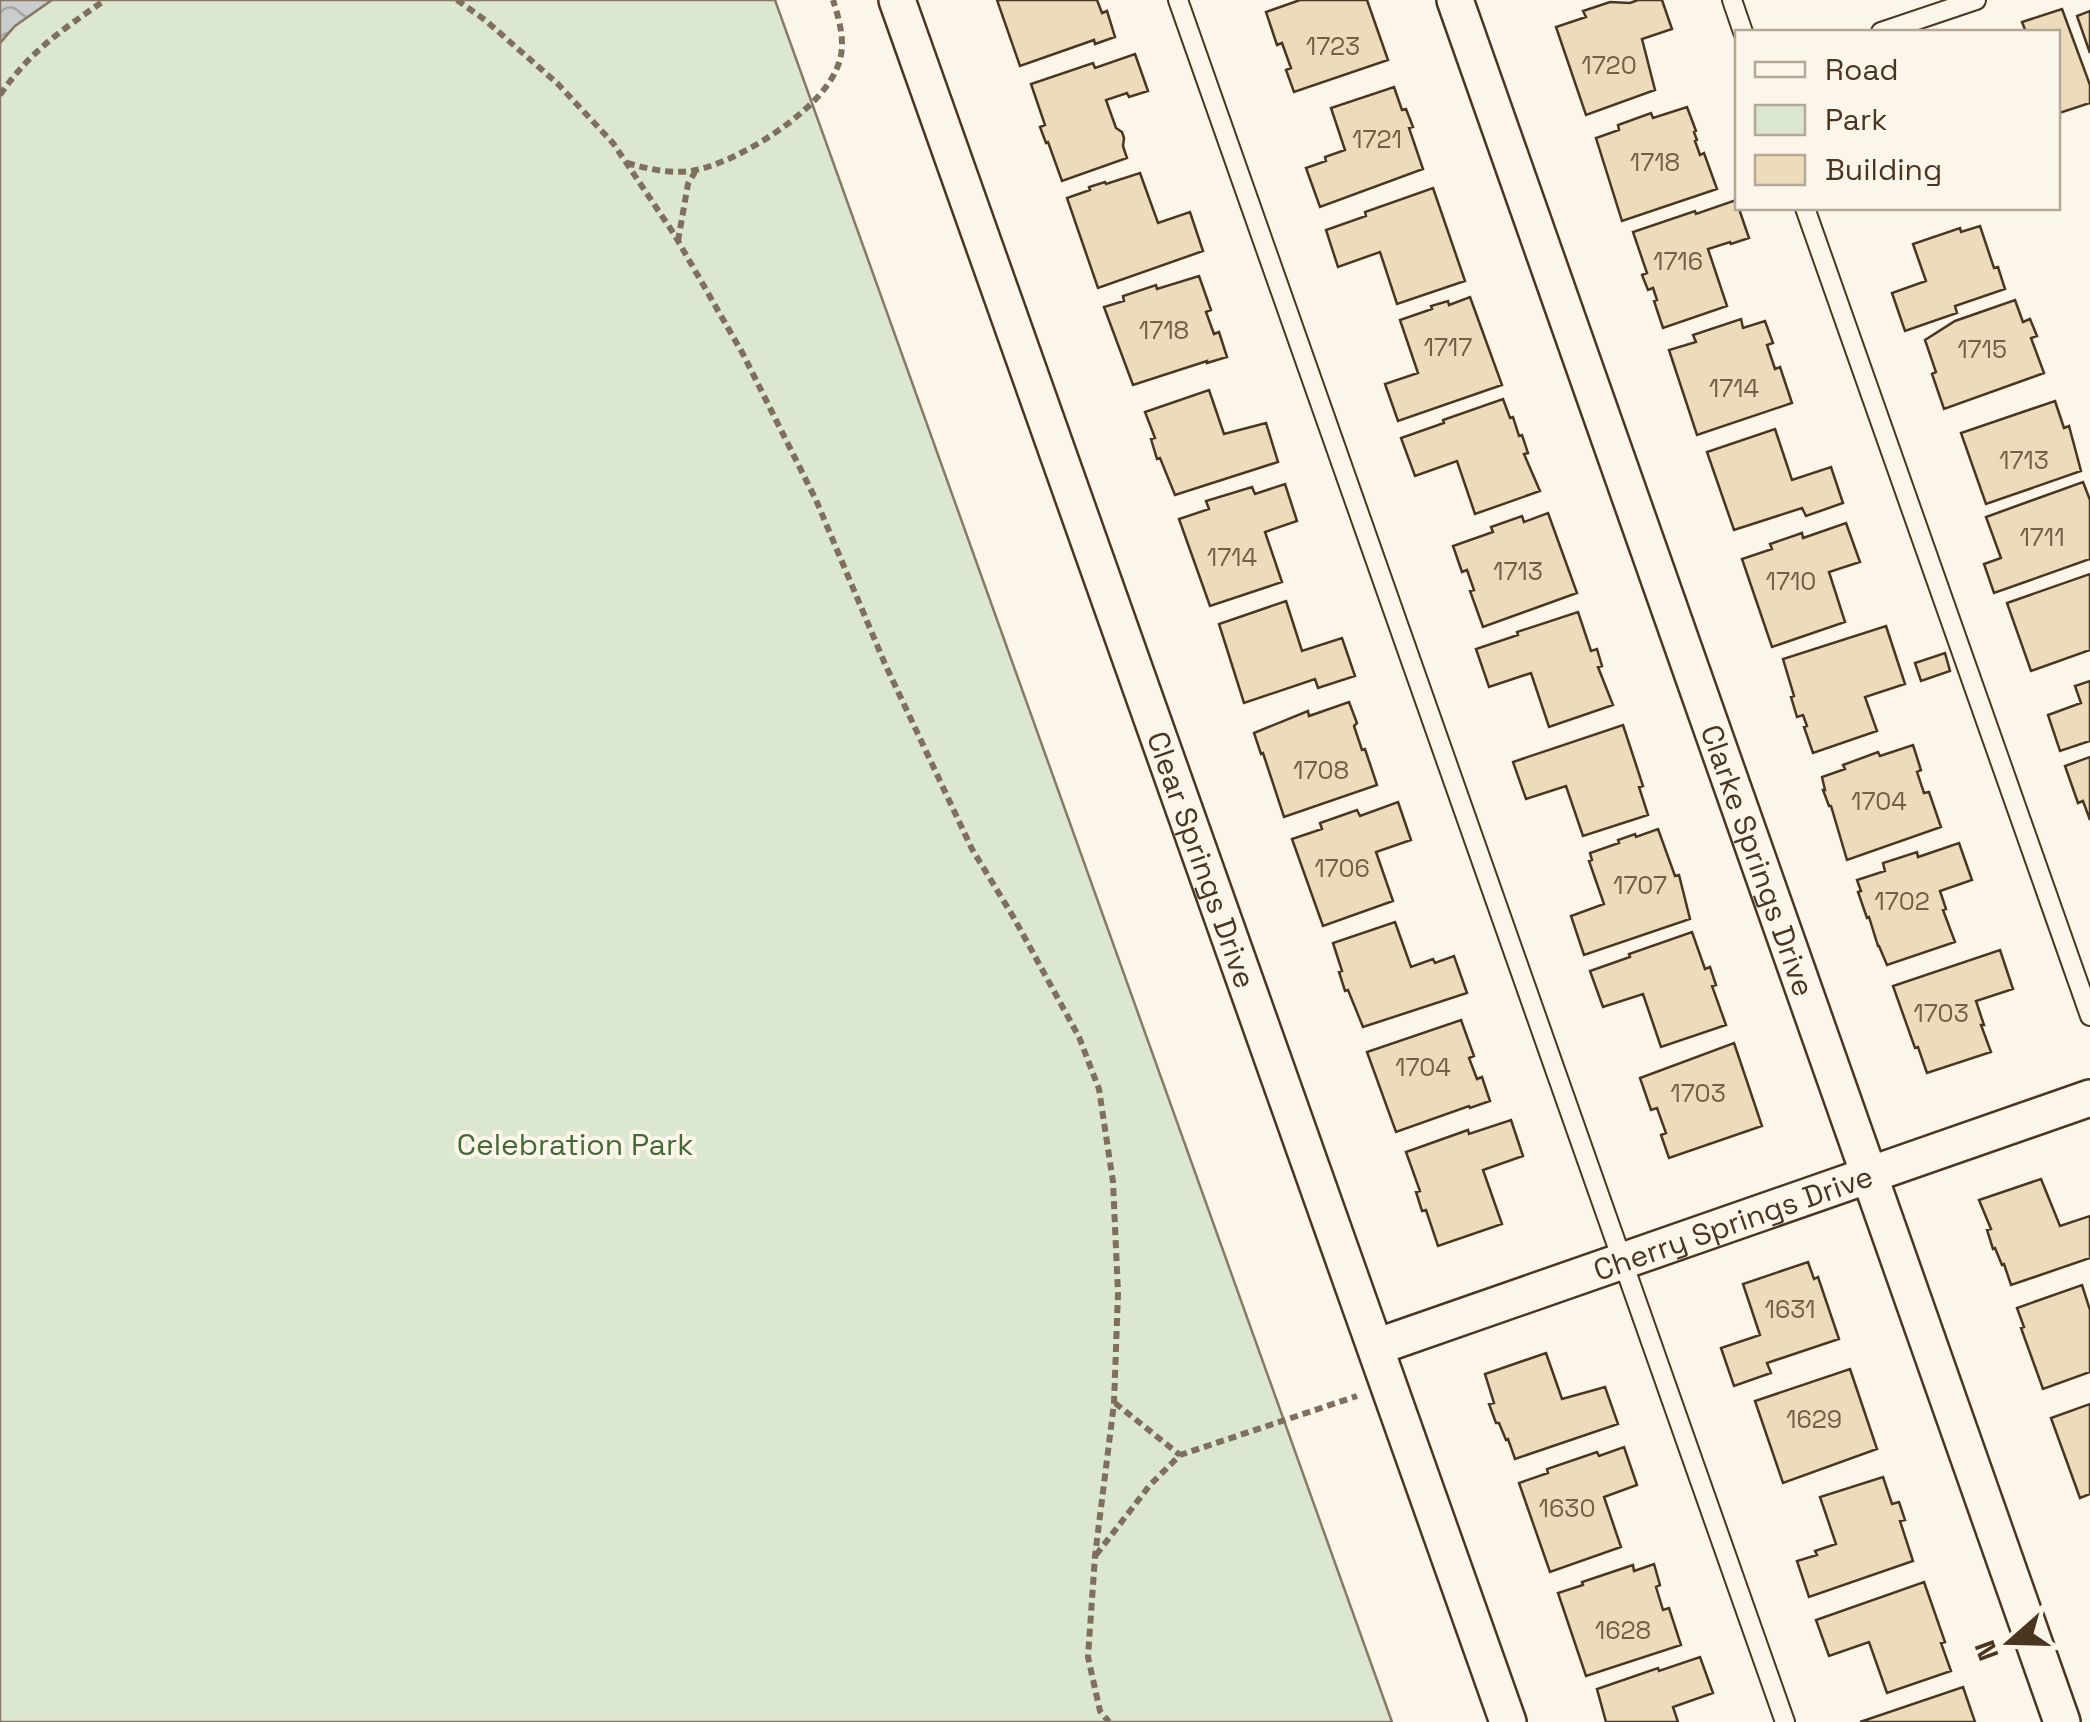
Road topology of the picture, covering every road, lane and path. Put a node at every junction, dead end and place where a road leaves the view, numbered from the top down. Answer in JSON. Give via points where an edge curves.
{"nodes":[{"id":1,"x":105,"y":0,"type":"edge"},
{"id":2,"x":456,"y":0,"type":"edge"},
{"id":3,"x":833,"y":0,"type":"edge"},
{"id":4,"x":896,"y":0,"type":"edge"},
{"id":5,"x":1178,"y":0,"type":"edge"},
{"id":6,"x":1455,"y":0,"type":"edge"},
{"id":7,"x":1732,"y":0,"type":"edge"},
{"id":8,"x":1976,"y":0,"type":"edge"},
{"id":9,"x":1743,"y":30,"type":"edge"},
{"id":10,"x":1888,"y":30,"type":"edge"},
{"id":11,"x":0,"y":95,"type":"edge"},
{"id":12,"x":626,"y":162,"type":"junction"},
{"id":13,"x":696,"y":171,"type":"junction"},
{"id":14,"x":1806,"y":210,"type":"edge"},
{"id":15,"x":678,"y":241,"type":"junction"},
{"id":16,"x":2090,"y":1016,"type":"edge"},
{"id":17,"x":2090,"y":1098,"type":"edge"},
{"id":18,"x":1869,"y":1175,"type":"junction"},
{"id":19,"x":1622,"y":1261,"type":"junction"},
{"id":20,"x":1376,"y":1347,"type":"junction"},
{"id":21,"x":1390,"y":1385,"type":"junction"},
{"id":22,"x":1114,"y":1403,"type":"junction"},
{"id":23,"x":1180,"y":1456,"type":"junction"},
{"id":24,"x":1095,"y":1556,"type":"junction"},
{"id":25,"x":1109,"y":1722,"type":"edge"},
{"id":26,"x":1508,"y":1722,"type":"edge"},
{"id":27,"x":1785,"y":1722,"type":"edge"},
{"id":28,"x":2062,"y":1722,"type":"edge"}],
"edges":[{"from":1,"to":11,"type":"path","via":[[50,37]]},
{"from":2,"to":12,"type":"path","via":[[557,82]]},
{"from":3,"to":13,"type":"path","via":[[843,41],[824,91],[780,130]]},
{"from":4,"to":20,"type":"street","name":"Clear Springs Drive"},
{"from":5,"to":19,"type":"lane"},
{"from":6,"to":18,"type":"street","name":"Clarke Springs Drive"},
{"from":7,"to":9,"type":"lane"},
{"from":8,"to":10,"type":"lane"},
{"from":12,"to":13,"type":"path"},
{"from":12,"to":15,"type":"path"},
{"from":13,"to":15,"type":"path"},
{"from":14,"to":16,"type":"lane"},
{"from":15,"to":22,"type":"path","via":[[808,484],[972,849],[1079,1037],[1099,1088],[1113,1182]]},
{"from":17,"to":18,"type":"street","name":"Cherry Springs Drive"},
{"from":18,"to":19,"type":"street","name":"Cherry Springs Drive"},
{"from":18,"to":28,"type":"street","name":"Clarke Springs Drive"},
{"from":19,"to":20,"type":"street","name":"Cherry Springs Drive"},
{"from":19,"to":27,"type":"lane"},
{"from":20,"to":21,"type":"street","name":"Clear Springs Drive"},
{"from":21,"to":23,"type":"path"},
{"from":21,"to":26,"type":"street","name":"Clear Springs Drive"},
{"from":22,"to":23,"type":"path"},
{"from":22,"to":24,"type":"path"},
{"from":23,"to":24,"type":"path"},
{"from":24,"to":25,"type":"path","via":[[1088,1657]]}]}
